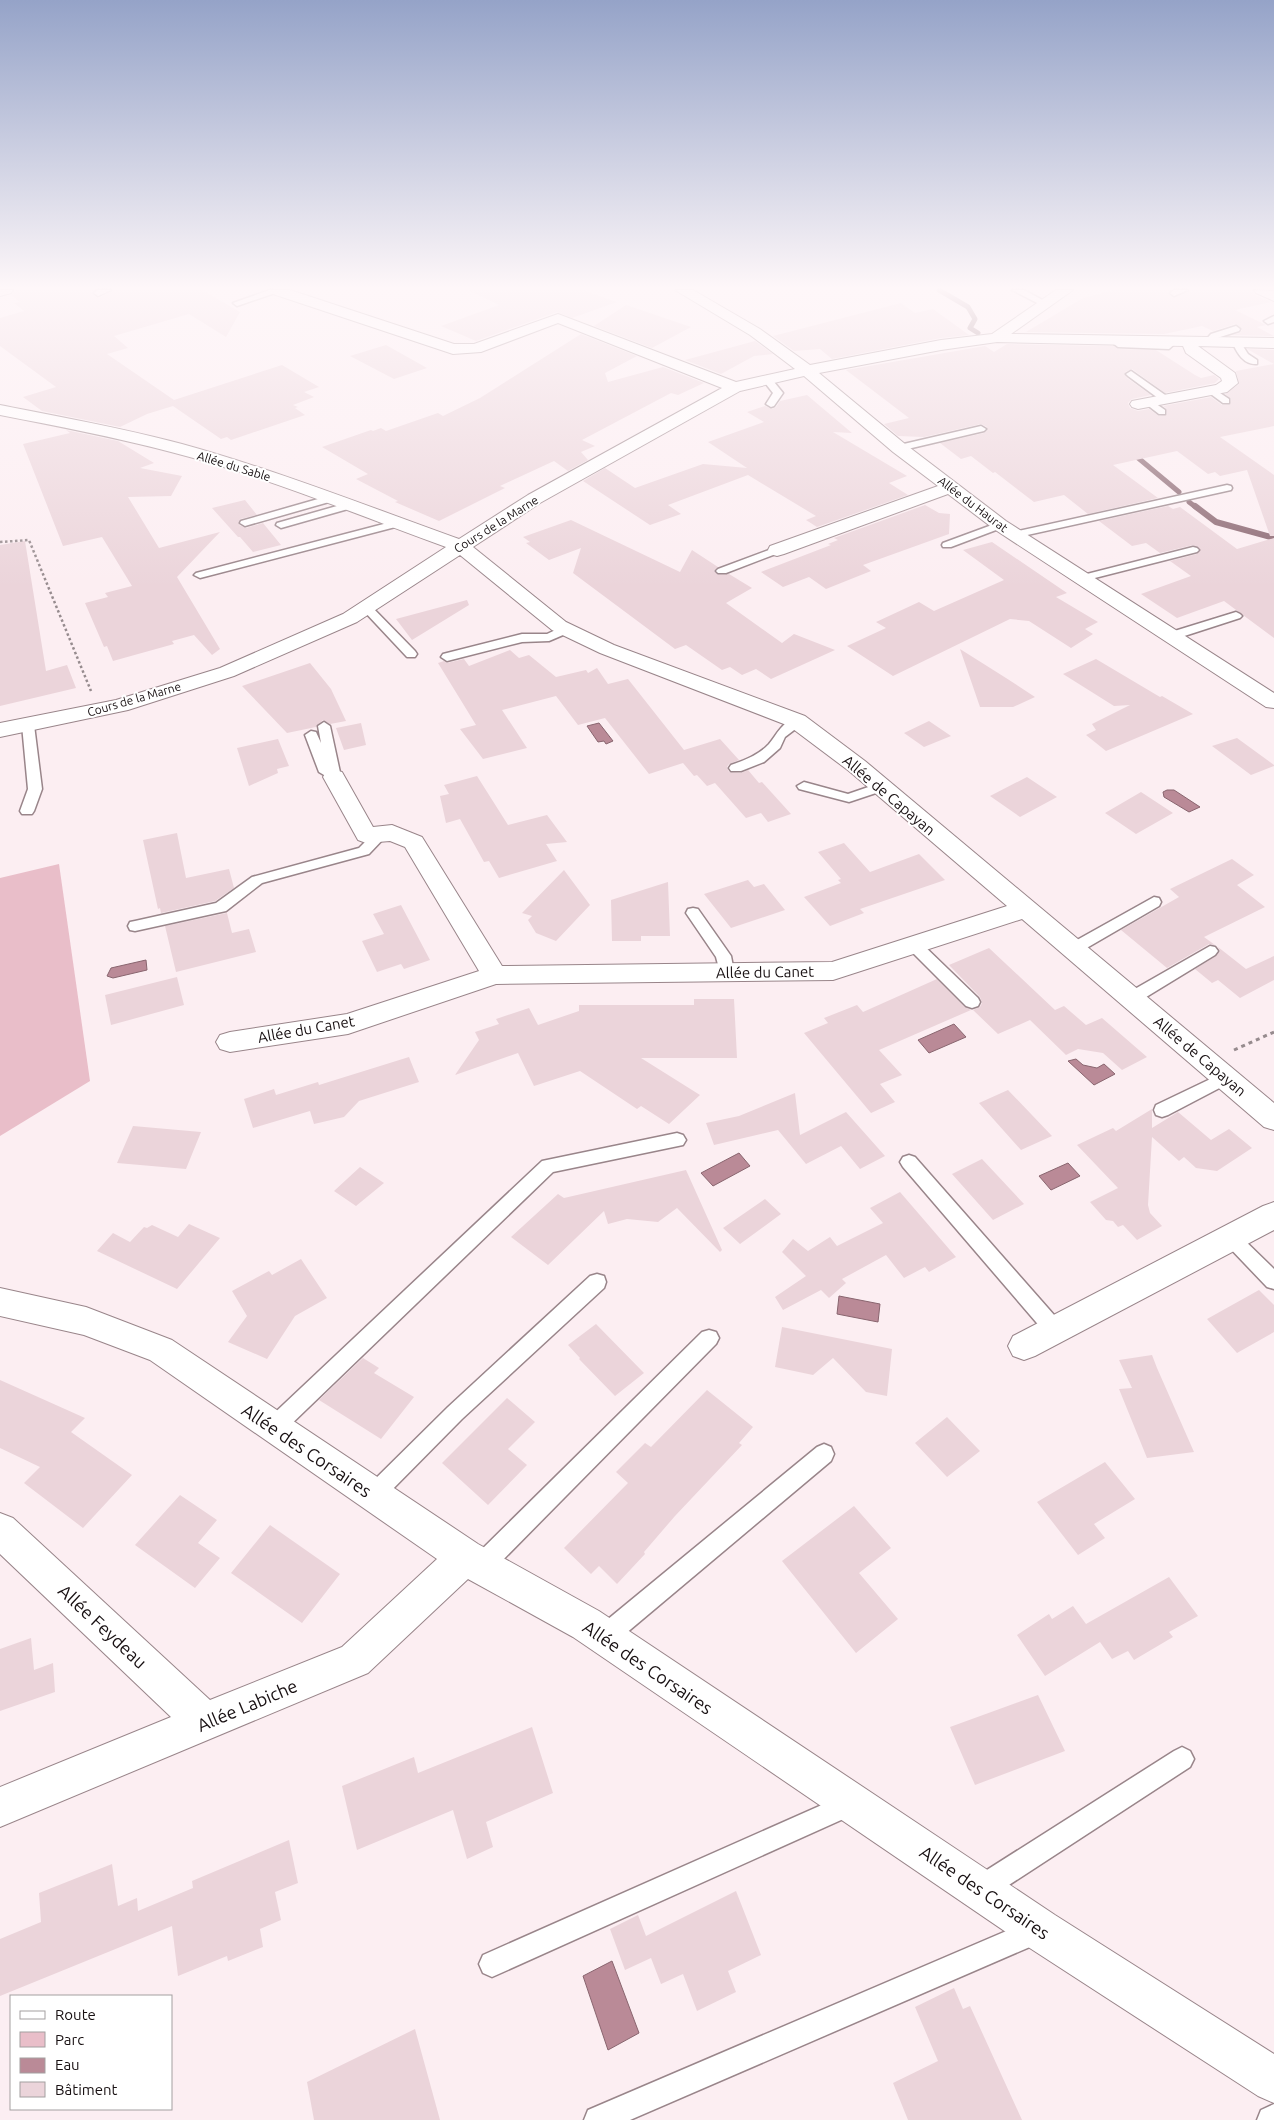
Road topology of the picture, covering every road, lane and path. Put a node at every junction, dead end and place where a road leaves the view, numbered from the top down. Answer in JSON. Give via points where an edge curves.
{"nodes":[{"id":1,"x":731,"y":389,"type":"edge"},
{"id":2,"x":775,"y":389,"type":"edge"},
{"id":3,"x":827,"y":389,"type":"edge"},
{"id":4,"x":1147,"y":389,"type":"edge"},
{"id":5,"x":1216,"y":389,"type":"edge"},
{"id":6,"x":1211,"y":390,"type":"junction"},
{"id":7,"x":1226,"y":401,"type":"dead end"},
{"id":8,"x":1144,"y":403,"type":"dead end"},
{"id":9,"x":771,"y":404,"type":"dead end"},
{"id":10,"x":1164,"y":405,"type":"junction"},
{"id":11,"x":0,"y":410,"type":"edge"},
{"id":12,"x":981,"y":429,"type":"dead end"},
{"id":13,"x":900,"y":448,"type":"junction"},
{"id":14,"x":951,"y":487,"type":"junction"},
{"id":15,"x":1227,"y":488,"type":"dead end"},
{"id":16,"x":332,"y":498,"type":"junction"},
{"id":17,"x":351,"y":505,"type":"junction"},
{"id":18,"x":393,"y":521,"type":"junction"},
{"id":19,"x":245,"y":523,"type":"dead end"},
{"id":20,"x":281,"y":525,"type":"dead end"},
{"id":21,"x":1080,"y":528,"type":"dead end"},
{"id":22,"x":1013,"y":534,"type":"junction"},
{"id":23,"x":0,"y":542,"type":"edge"},
{"id":24,"x":947,"y":545,"type":"dead end"},
{"id":25,"x":460,"y":546,"type":"junction"},
{"id":26,"x":777,"y":550,"type":"joint"},
{"id":27,"x":1193,"y":550,"type":"dead end"},
{"id":28,"x":233,"y":560,"type":"dead end"},
{"id":29,"x":722,"y":571,"type":"dead end"},
{"id":30,"x":200,"y":575,"type":"dead end"},
{"id":31,"x":1082,"y":578,"type":"junction"},
{"id":32,"x":366,"y":607,"type":"junction"},
{"id":33,"x":1236,"y":616,"type":"dead end"},
{"id":34,"x":566,"y":629,"type":"junction"},
{"id":35,"x":1172,"y":636,"type":"junction"},
{"id":36,"x":411,"y":654,"type":"dead end"},
{"id":37,"x":447,"y":657,"type":"dead end"},
{"id":38,"x":1270,"y":696,"type":"edge"},
{"id":39,"x":99,"y":710,"type":"junction"},
{"id":40,"x":797,"y":720,"type":"junction"},
{"id":41,"x":28,"y":725,"type":"junction"},
{"id":42,"x":324,"y":726,"type":"dead end"},
{"id":43,"x":0,"y":730,"type":"edge"},
{"id":44,"x":311,"y":735,"type":"dead end"},
{"id":45,"x":736,"y":768,"type":"dead end"},
{"id":46,"x":334,"y":777,"type":"junction"},
{"id":47,"x":804,"y":786,"type":"dead end"},
{"id":48,"x":880,"y":787,"type":"junction"},
{"id":49,"x":27,"y":811,"type":"dead end"},
{"id":50,"x":381,"y":834,"type":"junction"},
{"id":51,"x":1154,"y":902,"type":"dead end"},
{"id":52,"x":1024,"y":910,"type":"junction"},
{"id":53,"x":693,"y":913,"type":"dead end"},
{"id":54,"x":135,"y":926,"type":"dead end"},
{"id":55,"x":914,"y":945,"type":"junction"},
{"id":56,"x":1073,"y":949,"type":"junction"},
{"id":57,"x":1210,"y":951,"type":"dead end"},
{"id":58,"x":726,"y":972,"type":"junction"},
{"id":59,"x":495,"y":975,"type":"junction"},
{"id":60,"x":1132,"y":998,"type":"junction"},
{"id":61,"x":972,"y":1002,"type":"dead end"},
{"id":62,"x":1274,"y":1032,"type":"edge"},
{"id":63,"x":230,"y":1042,"type":"dead end"},
{"id":64,"x":1206,"y":1062,"type":"junction"},
{"id":65,"x":1225,"y":1078,"type":"junction"},
{"id":66,"x":1162,"y":1110,"type":"dead end"},
{"id":67,"x":1274,"y":1118,"type":"edge"},
{"id":68,"x":677,"y":1140,"type":"dead end"},
{"id":69,"x":909,"y":1162,"type":"dead end"},
{"id":70,"x":1274,"y":1215,"type":"edge"},
{"id":71,"x":1231,"y":1238,"type":"junction"},
{"id":72,"x":1274,"y":1281,"type":"edge"},
{"id":73,"x":597,"y":1282,"type":"dead end"},
{"id":74,"x":0,"y":1302,"type":"edge"},
{"id":75,"x":1055,"y":1330,"type":"junction"},
{"id":76,"x":709,"y":1338,"type":"dead end"},
{"id":77,"x":1024,"y":1346,"type":"dead end"},
{"id":78,"x":274,"y":1428,"type":"junction"},
{"id":79,"x":824,"y":1454,"type":"dead end"},
{"id":80,"x":373,"y":1495,"type":"junction"},
{"id":81,"x":0,"y":1530,"type":"edge"},
{"id":82,"x":473,"y":1562,"type":"junction"},
{"id":83,"x":604,"y":1637,"type":"junction"},
{"id":84,"x":205,"y":1722,"type":"junction"},
{"id":85,"x":1182,"y":1759,"type":"dead end"},
{"id":86,"x":852,"y":1803,"type":"junction"},
{"id":87,"x":0,"y":1807,"type":"edge"},
{"id":88,"x":979,"y":1889,"type":"junction"},
{"id":89,"x":1040,"y":1930,"type":"junction"},
{"id":90,"x":492,"y":1964,"type":"dead end"},
{"id":91,"x":1274,"y":2080,"type":"edge"},
{"id":92,"x":1274,"y":2118,"type":"edge"},
{"id":93,"x":598,"y":2120,"type":"edge"},
{"id":94,"x":1270,"y":2120,"type":"edge"}],
"edges":[{"from":1,"to":25,"type":"street","name":"Cours de la Marne","via":[[564,481]]},
{"from":2,"to":9,"type":"lane","via":[[778,393]]},
{"from":3,"to":13,"type":"street","name":"Allée du Haurat"},
{"from":4,"to":10,"type":"lane"},
{"from":5,"to":6,"type":"street"},
{"from":6,"to":7,"type":"lane"},
{"from":6,"to":10,"type":"street"},
{"from":8,"to":10,"type":"street"},
{"from":11,"to":16,"type":"street","name":"Allée du Sable","via":[[176,448]]},
{"from":12,"to":13,"type":"lane"},
{"from":13,"to":14,"type":"street","name":"Allée du Haurat"},
{"from":14,"to":22,"type":"street","name":"Allée du Haurat"},
{"from":14,"to":26,"type":"street"},
{"from":15,"to":22,"type":"lane"},
{"from":16,"to":17,"type":"street","name":"Allée du Sable"},
{"from":16,"to":19,"type":"lane"},
{"from":17,"to":18,"type":"street","name":"Allée du Sable"},
{"from":17,"to":20,"type":"lane"},
{"from":18,"to":25,"type":"street","name":"Allée du Sable"},
{"from":18,"to":28,"type":"lane"},
{"from":18,"to":30,"type":"lane"},
{"from":21,"to":22,"type":"lane"},
{"from":22,"to":24,"type":"lane"},
{"from":22,"to":31,"type":"street","name":"Allée du Haurat"},
{"from":23,"to":39,"type":"path","via":[[29,540]]},
{"from":25,"to":32,"type":"street","name":"Cours de la Marne"},
{"from":25,"to":34,"type":"street","name":"Allée de Capayan"},
{"from":26,"to":29,"type":"lane"},
{"from":27,"to":31,"type":"lane"},
{"from":31,"to":35,"type":"street","name":"Allée du Haurat"},
{"from":32,"to":36,"type":"lane"},
{"from":32,"to":39,"type":"street","name":"Cours de la Marne","via":[[350,618],[227,672]]},
{"from":33,"to":35,"type":"lane"},
{"from":34,"to":37,"type":"lane","via":[[549,637],[522,638]]},
{"from":34,"to":40,"type":"street","name":"Allée de Capayan","via":[[607,649]]},
{"from":35,"to":38,"type":"street","name":"Allée du Haurat"},
{"from":39,"to":41,"type":"street","name":"Cours de la Marne"},
{"from":40,"to":45,"type":"lane","via":[[759,759]]},
{"from":40,"to":48,"type":"street","name":"Allée de Capayan"},
{"from":41,"to":43,"type":"street","name":"Cours de la Marne"},
{"from":41,"to":49,"type":"lane","via":[[35,789]]},
{"from":42,"to":46,"type":"lane"},
{"from":44,"to":46,"type":"lane","via":[[324,772]]},
{"from":46,"to":50,"type":"street","via":[[366,835]]},
{"from":47,"to":48,"type":"lane","via":[[849,798]]},
{"from":48,"to":52,"type":"street","name":"Allée de Capayan"},
{"from":50,"to":54,"type":"lane","via":[[364,851],[257,880],[222,907]]},
{"from":50,"to":59,"type":"street","via":[[392,833],[414,842]]},
{"from":51,"to":56,"type":"lane"},
{"from":52,"to":55,"type":"street","name":"Allée du Canet"},
{"from":52,"to":56,"type":"street","name":"Allée de Capayan"},
{"from":53,"to":58,"type":"lane","via":[[723,956]]},
{"from":55,"to":58,"type":"street","name":"Allée du Canet","via":[[833,971]]},
{"from":55,"to":61,"type":"lane"},
{"from":56,"to":60,"type":"street","name":"Allée de Capayan"},
{"from":57,"to":60,"type":"lane"},
{"from":58,"to":59,"type":"street","name":"Allée du Canet"},
{"from":59,"to":63,"type":"street","name":"Allée du Canet","via":[[348,1024]]},
{"from":60,"to":64,"type":"street","name":"Allée de Capayan"},
{"from":62,"to":64,"type":"path"},
{"from":64,"to":65,"type":"street","name":"Allée de Capayan"},
{"from":65,"to":66,"type":"lane"},
{"from":65,"to":67,"type":"street","name":"Allée de Capayan"},
{"from":68,"to":78,"type":"lane","via":[[548,1166]]},
{"from":69,"to":75,"type":"lane"},
{"from":70,"to":71,"type":"street"},
{"from":71,"to":72,"type":"lane"},
{"from":71,"to":75,"type":"street"},
{"from":73,"to":80,"type":"lane","via":[[455,1413]]},
{"from":74,"to":78,"type":"street","name":"Allée des Corsaires","via":[[86,1322],[161,1350]]},
{"from":75,"to":77,"type":"street"},
{"from":76,"to":82,"type":"lane"},
{"from":78,"to":80,"type":"street","name":"Allée des Corsaires"},
{"from":79,"to":83,"type":"lane"},
{"from":80,"to":82,"type":"street","name":"Allée des Corsaires"},
{"from":81,"to":84,"type":"street","name":"Allée Feydeau"},
{"from":82,"to":83,"type":"street","name":"Allée des Corsaires"},
{"from":82,"to":84,"type":"street","name":"Allée Labiche","via":[[355,1660]]},
{"from":83,"to":86,"type":"street","name":"Allée des Corsaires"},
{"from":84,"to":87,"type":"street","name":"Allée Labiche"},
{"from":85,"to":88,"type":"lane"},
{"from":86,"to":88,"type":"street","name":"Allée des Corsaires"},
{"from":86,"to":90,"type":"lane"},
{"from":88,"to":89,"type":"street","name":"Allée des Corsaires"},
{"from":89,"to":91,"type":"street","name":"Allée des Corsaires"},
{"from":89,"to":93,"type":"lane"},
{"from":92,"to":94,"type":"lane"}]}
